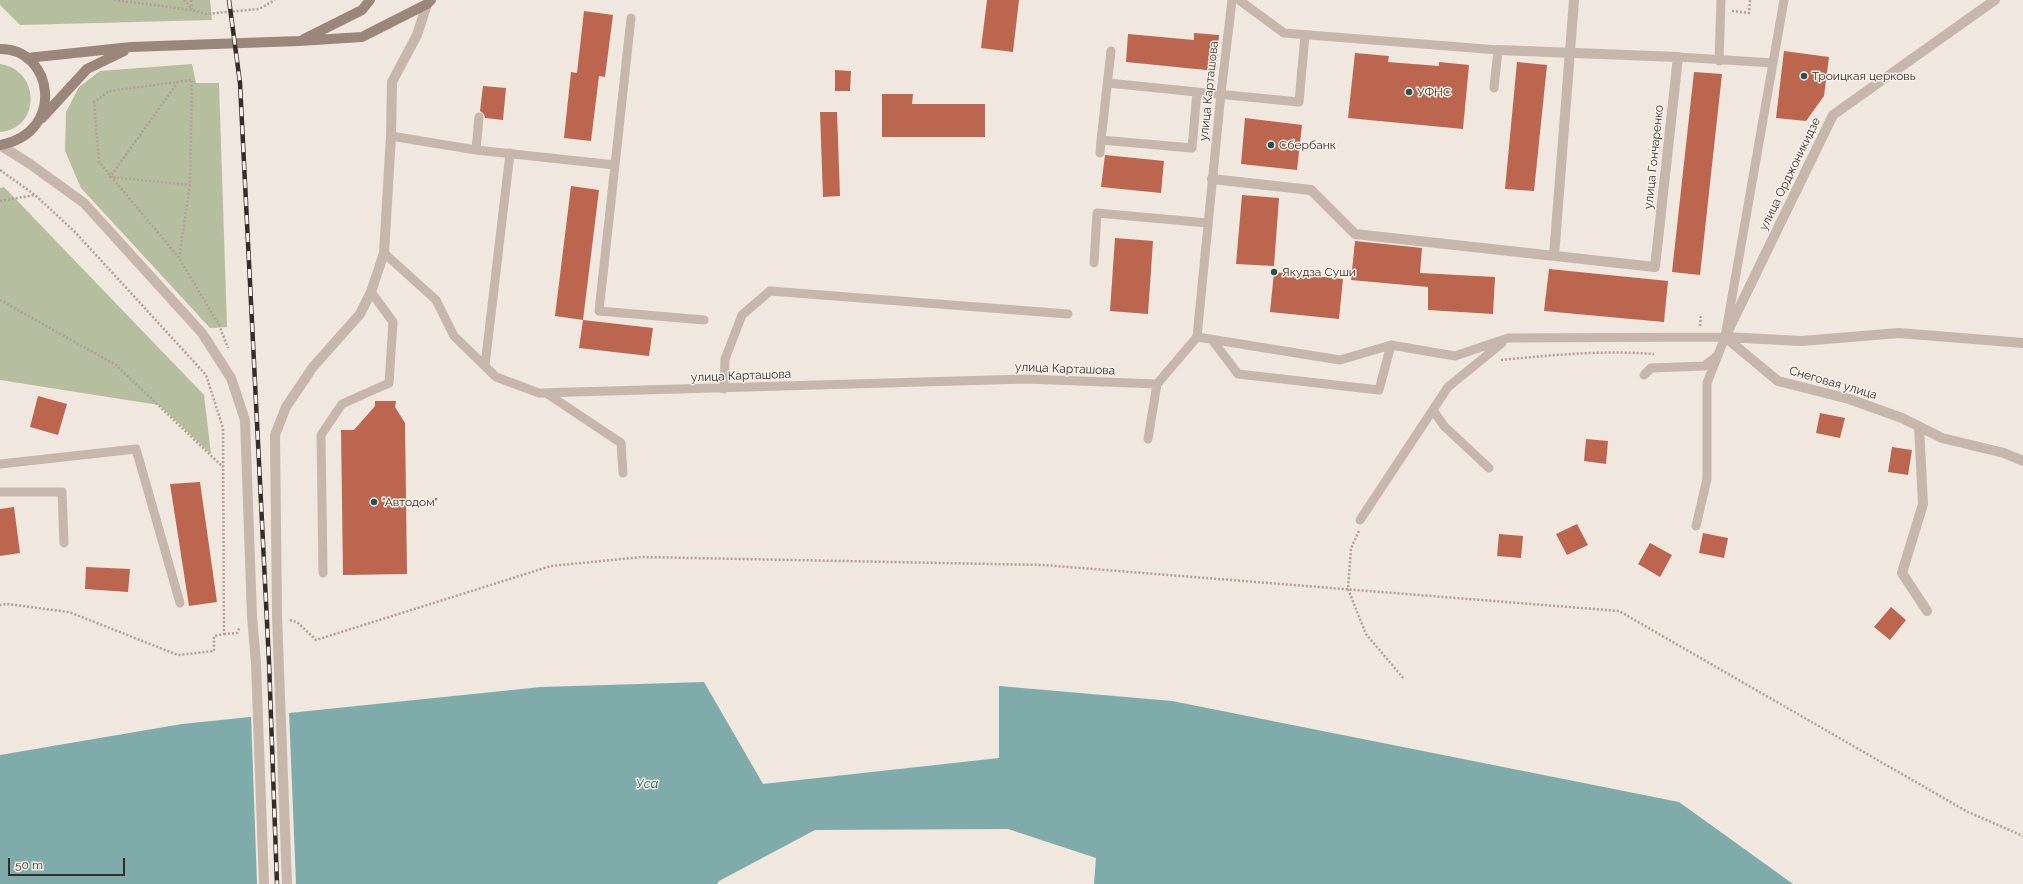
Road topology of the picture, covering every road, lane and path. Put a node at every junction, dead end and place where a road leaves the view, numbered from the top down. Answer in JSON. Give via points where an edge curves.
{"nodes":[{"id":1,"x":114,"y":0,"type":"edge"},
{"id":2,"x":184,"y":0,"type":"edge"},
{"id":3,"x":191,"y":0,"type":"edge"},
{"id":4,"x":275,"y":0,"type":"edge"},
{"id":5,"x":370,"y":0,"type":"edge"},
{"id":6,"x":1232,"y":0,"type":"edge"},
{"id":7,"x":1239,"y":0,"type":"edge"},
{"id":8,"x":1574,"y":0,"type":"edge"},
{"id":9,"x":1722,"y":0,"type":"edge"},
{"id":10,"x":1750,"y":0,"type":"edge"},
{"id":11,"x":1784,"y":0,"type":"edge"},
{"id":12,"x":1995,"y":0,"type":"edge"},
{"id":13,"x":429,"y":2,"type":"edge"},
{"id":14,"x":192,"y":10,"type":"junction"},
{"id":15,"x":1721,"y":10,"type":"junction"},
{"id":16,"x":631,"y":18,"type":"dead end"},
{"id":17,"x":1305,"y":35,"type":"junction"},
{"id":18,"x":0,"y":40,"type":"edge"},
{"id":19,"x":299,"y":41,"type":"junction"},
{"id":20,"x":131,"y":47,"type":"junction"},
{"id":21,"x":0,"y":49,"type":"edge"},
{"id":22,"x":1498,"y":50,"type":"junction"},
{"id":23,"x":1111,"y":51,"type":"dead end"},
{"id":24,"x":17,"y":52,"type":"junction"},
{"id":25,"x":1570,"y":53,"type":"junction"},
{"id":26,"x":1678,"y":57,"type":"junction"},
{"id":27,"x":27,"y":58,"type":"junction"},
{"id":28,"x":1719,"y":61,"type":"junction"},
{"id":29,"x":1773,"y":63,"type":"junction"},
{"id":30,"x":178,"y":82,"type":"junction"},
{"id":31,"x":1108,"y":83,"type":"junction"},
{"id":32,"x":1494,"y":88,"type":"dead end"},
{"id":33,"x":1197,"y":92,"type":"junction"},
{"id":34,"x":1221,"y":94,"type":"junction"},
{"id":35,"x":479,"y":117,"type":"dead end"},
{"id":36,"x":38,"y":124,"type":"junction"},
{"id":37,"x":391,"y":136,"type":"junction"},
{"id":38,"x":1101,"y":140,"type":"junction"},
{"id":39,"x":0,"y":145,"type":"edge"},
{"id":40,"x":476,"y":150,"type":"junction"},
{"id":41,"x":510,"y":153,"type":"junction"},
{"id":42,"x":1100,"y":153,"type":"dead end"},
{"id":43,"x":615,"y":165,"type":"junction"},
{"id":44,"x":0,"y":170,"type":"edge"},
{"id":45,"x":110,"y":177,"type":"junction"},
{"id":46,"x":1212,"y":179,"type":"junction"},
{"id":47,"x":190,"y":185,"type":"junction"},
{"id":48,"x":35,"y":195,"type":"junction"},
{"id":49,"x":0,"y":201,"type":"edge"},
{"id":50,"x":1208,"y":223,"type":"junction"},
{"id":51,"x":384,"y":253,"type":"junction"},
{"id":52,"x":1554,"y":256,"type":"junction"},
{"id":53,"x":179,"y":258,"type":"junction"},
{"id":54,"x":1094,"y":262,"type":"dead end"},
{"id":55,"x":371,"y":292,"type":"junction"},
{"id":56,"x":0,"y":300,"type":"edge"},
{"id":57,"x":1068,"y":314,"type":"dead end"},
{"id":58,"x":704,"y":320,"type":"dead end"},
{"id":59,"x":1197,"y":337,"type":"junction"},
{"id":60,"x":1725,"y":337,"type":"junction"},
{"id":61,"x":1508,"y":338,"type":"junction"},
{"id":62,"x":1213,"y":341,"type":"junction"},
{"id":63,"x":2023,"y":342,"type":"edge"},
{"id":64,"x":1391,"y":345,"type":"junction"},
{"id":65,"x":229,"y":351,"type":"dead end"},
{"id":66,"x":1717,"y":356,"type":"junction"},
{"id":67,"x":485,"y":365,"type":"junction"},
{"id":68,"x":1644,"y":375,"type":"dead end"},
{"id":69,"x":1157,"y":384,"type":"junction"},
{"id":70,"x":724,"y":389,"type":"junction"},
{"id":71,"x":546,"y":393,"type":"junction"},
{"id":72,"x":1433,"y":410,"type":"junction"},
{"id":73,"x":1920,"y":427,"type":"junction"},
{"id":74,"x":1148,"y":439,"type":"dead end"},
{"id":75,"x":2023,"y":461,"type":"edge"},
{"id":76,"x":0,"y":464,"type":"edge"},
{"id":77,"x":223,"y":468,"type":"junction"},
{"id":78,"x":1489,"y":468,"type":"dead end"},
{"id":79,"x":623,"y":473,"type":"dead end"},
{"id":80,"x":0,"y":492,"type":"edge"},
{"id":81,"x":1360,"y":520,"type":"dead end"},
{"id":82,"x":1696,"y":526,"type":"dead end"},
{"id":83,"x":64,"y":543,"type":"dead end"},
{"id":84,"x":323,"y":573,"type":"dead end"},
{"id":85,"x":180,"y":603,"type":"dead end"},
{"id":86,"x":0,"y":605,"type":"edge"},
{"id":87,"x":1927,"y":611,"type":"dead end"},
{"id":88,"x":237,"y":633,"type":"dead end"},
{"id":89,"x":224,"y":634,"type":"junction"},
{"id":90,"x":316,"y":640,"type":"dead end"},
{"id":91,"x":2023,"y":836,"type":"edge"},
{"id":92,"x":264,"y":884,"type":"edge"},
{"id":93,"x":287,"y":884,"type":"edge"}],
"edges":[{"from":1,"to":14,"type":"path"},
{"from":2,"to":14,"type":"path"},
{"from":3,"to":14,"type":"path"},
{"from":4,"to":14,"type":"path","via":[[259,9],[206,14]]},
{"from":5,"to":19,"type":"main road","via":[[362,10]]},
{"from":6,"to":34,"type":"lane","name":"улица Карташова"},
{"from":7,"to":17,"type":"lane","via":[[1284,33]]},
{"from":8,"to":25,"type":"street"},
{"from":9,"to":15,"type":"lane"},
{"from":10,"to":15,"type":"path","via":[[1749,13]]},
{"from":11,"to":29,"type":"lane"},
{"from":12,"to":60,"type":"street","name":"улица Орджоникидзе","via":[[1833,116]]},
{"from":13,"to":19,"type":"main road","via":[[362,37]]},
{"from":13,"to":37,"type":"street","via":[[417,35],[392,82]]},
{"from":15,"to":28,"type":"lane"},
{"from":16,"to":43,"type":"lane"},
{"from":17,"to":22,"type":"lane"},
{"from":17,"to":34,"type":"lane","via":[[1299,102]]},
{"from":18,"to":24,"type":"main road"},
{"from":19,"to":20,"type":"main road"},
{"from":20,"to":27,"type":"main road"},
{"from":20,"to":36,"type":"main road","via":[[87,69]]},
{"from":21,"to":24,"type":"main road"},
{"from":22,"to":25,"type":"street"},
{"from":22,"to":32,"type":"lane"},
{"from":23,"to":31,"type":"lane"},
{"from":24,"to":27,"type":"main road"},
{"from":25,"to":26,"type":"street"},
{"from":25,"to":52,"type":"street"},
{"from":26,"to":28,"type":"lane"},
{"from":26,"to":52,"type":"street","name":"улица Гончаренко","via":[[1655,267]]},
{"from":27,"to":36,"type":"main road","via":[[40,75],[46,96]]},
{"from":28,"to":29,"type":"lane"},
{"from":29,"to":60,"type":"lane"},
{"from":30,"to":45,"type":"path"},
{"from":30,"to":45,"type":"path","via":[[110,91],[94,102],[100,162]]},
{"from":30,"to":47,"type":"path","via":[[192,80]]},
{"from":31,"to":33,"type":"lane"},
{"from":31,"to":38,"type":"lane"},
{"from":33,"to":34,"type":"lane"},
{"from":33,"to":38,"type":"lane","via":[[1192,148]]},
{"from":34,"to":46,"type":"lane","name":"улица Карташова"},
{"from":35,"to":40,"type":"lane"},
{"from":36,"to":39,"type":"main road","via":[[21,139]]},
{"from":37,"to":40,"type":"lane"},
{"from":37,"to":51,"type":"street"},
{"from":38,"to":42,"type":"lane"},
{"from":39,"to":92,"type":"street","via":[[84,203],[202,333],[231,378],[245,420]]},
{"from":40,"to":41,"type":"lane"},
{"from":41,"to":43,"type":"lane"},
{"from":41,"to":67,"type":"lane"},
{"from":43,"to":58,"type":"lane","via":[[599,311]]},
{"from":44,"to":48,"type":"path"},
{"from":45,"to":47,"type":"path"},
{"from":45,"to":53,"type":"path"},
{"from":46,"to":50,"type":"lane","name":"улица Карташова"},
{"from":46,"to":52,"type":"street","name":"улица Гончаренко","via":[[1311,190],[1355,234]]},
{"from":47,"to":53,"type":"path"},
{"from":48,"to":49,"type":"path"},
{"from":48,"to":77,"type":"path","via":[[75,232],[206,375],[223,428]]},
{"from":50,"to":54,"type":"lane","via":[[1096,213]]},
{"from":50,"to":59,"type":"lane","name":"улица Карташова"},
{"from":51,"to":55,"type":"street"},
{"from":51,"to":67,"type":"lane","name":"улица Карташова","via":[[436,300],[454,336]]},
{"from":53,"to":65,"type":"path","via":[[219,325]]},
{"from":55,"to":84,"type":"lane","via":[[393,322],[389,384],[342,404],[321,435]]},
{"from":55,"to":93,"type":"street","via":[[360,314],[313,367],[286,407],[275,436],[278,662]]},
{"from":56,"to":77,"type":"path","via":[[116,365]]},
{"from":57,"to":70,"type":"lane","via":[[770,291],[742,315],[725,359]]},
{"from":59,"to":62,"type":"lane"},
{"from":59,"to":69,"type":"lane"},
{"from":60,"to":61,"type":"lane"},
{"from":60,"to":63,"type":"street","via":[[1802,341],[1898,333]]},
{"from":60,"to":66,"type":"lane"},
{"from":60,"to":73,"type":"street","name":"Снеговая улица","via":[[1778,381],[1849,399]]},
{"from":61,"to":64,"type":"lane","via":[[1455,356]]},
{"from":61,"to":72,"type":"lane","via":[[1448,387]]},
{"from":62,"to":64,"type":"lane","via":[[1340,360]]},
{"from":62,"to":64,"type":"lane","via":[[1238,374],[1379,390]]},
{"from":66,"to":68,"type":"lane","via":[[1704,366],[1651,368]]},
{"from":66,"to":82,"type":"lane","via":[[1707,383],[1707,479]]},
{"from":67,"to":71,"type":"lane","name":"улица Карташова","via":[[496,377],[539,393]]},
{"from":69,"to":70,"type":"lane","name":"улица Карташова","via":[[1026,379]]},
{"from":69,"to":74,"type":"lane"},
{"from":70,"to":71,"type":"lane","name":"улица Карташова"},
{"from":71,"to":79,"type":"lane","via":[[622,443]]},
{"from":72,"to":78,"type":"lane","via":[[1444,426]]},
{"from":72,"to":81,"type":"lane"},
{"from":73,"to":75,"type":"street","name":"Снеговая улица","via":[[1942,438],[2004,453]]},
{"from":73,"to":87,"type":"street","via":[[1924,504],[1902,573]]},
{"from":76,"to":85,"type":"lane","via":[[136,449]]},
{"from":77,"to":89,"type":"path"},
{"from":80,"to":83,"type":"lane","via":[[62,492]]},
{"from":86,"to":89,"type":"path","via":[[69,612],[178,654],[214,651],[214,636]]},
{"from":88,"to":89,"type":"path"},
{"from":90,"to":91,"type":"path","via":[[551,566],[642,557],[1043,565],[1619,611],[1966,811]]}]}
